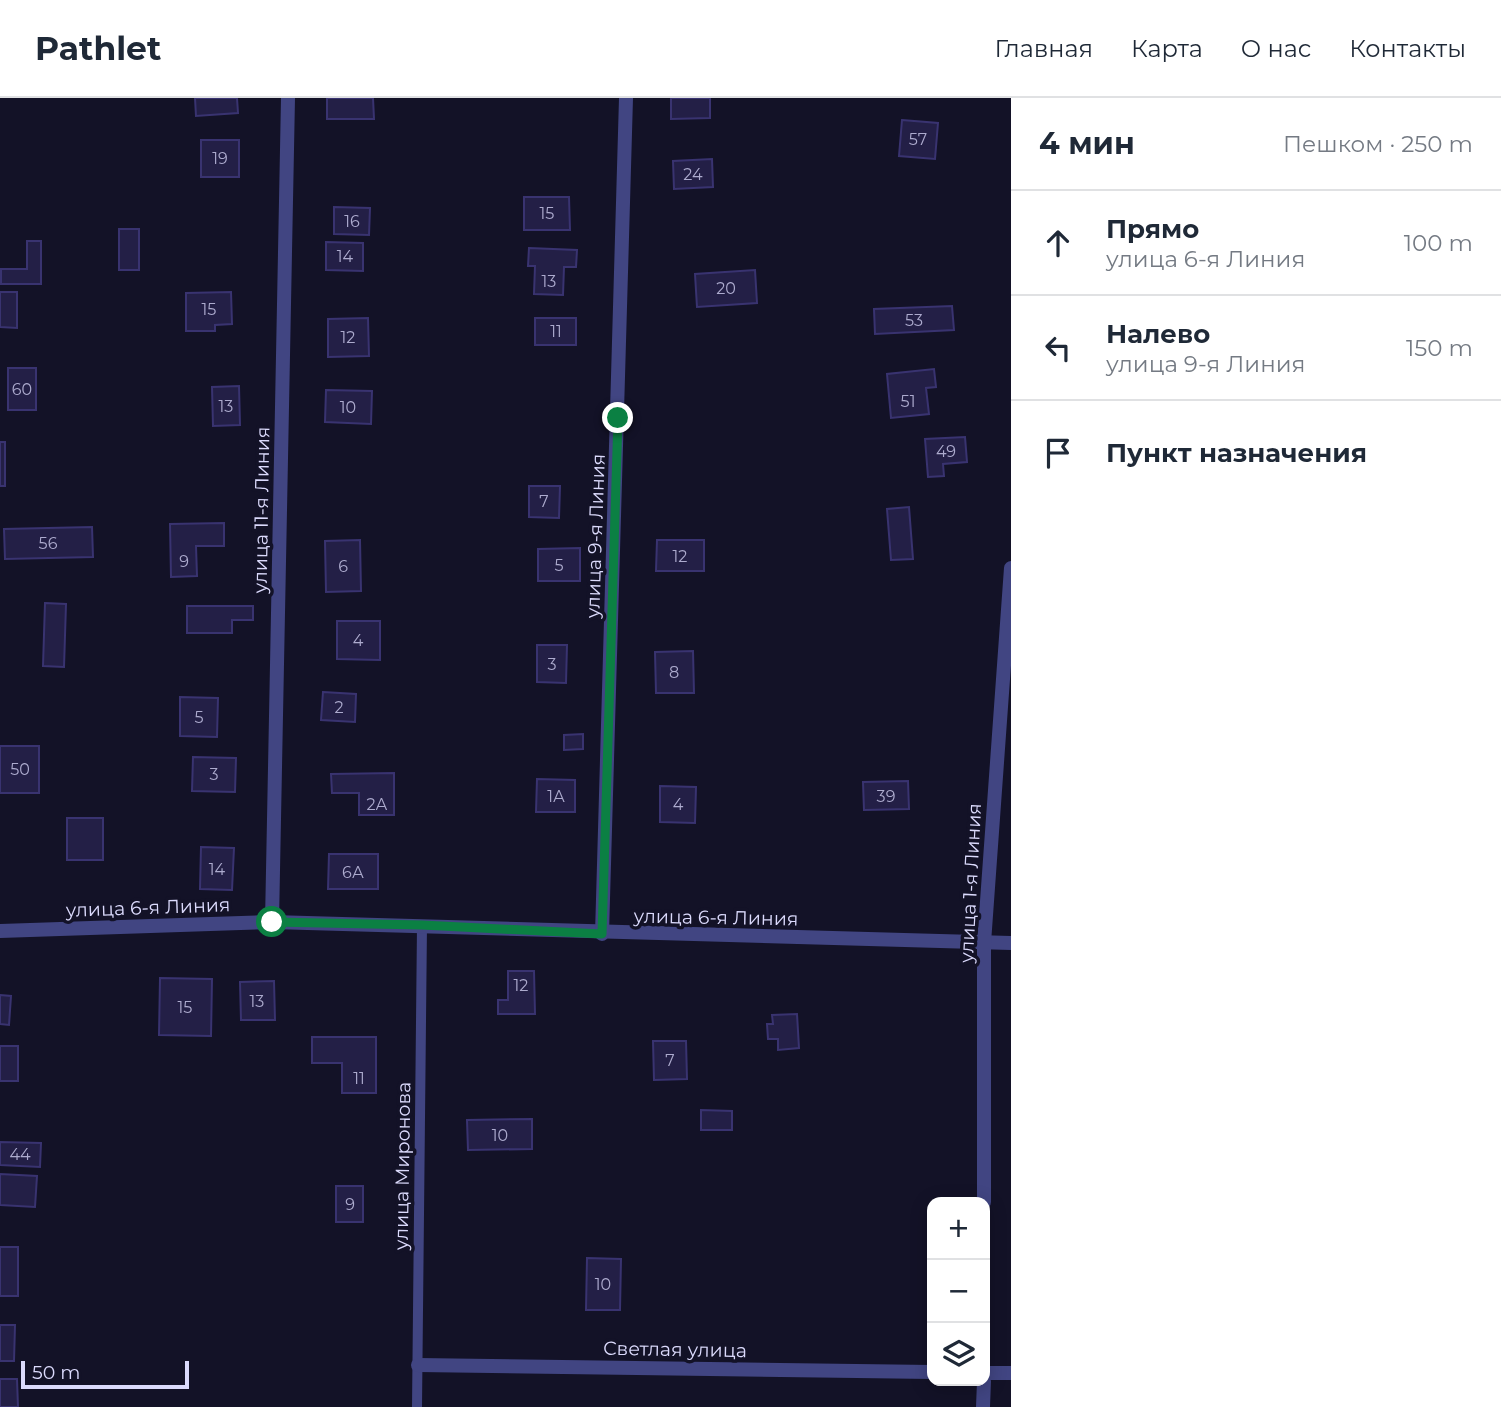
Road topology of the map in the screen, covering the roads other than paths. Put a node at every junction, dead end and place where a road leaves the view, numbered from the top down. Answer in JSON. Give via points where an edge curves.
{"nodes":[{"id":1,"x":288,"y":98,"type":"edge"},
{"id":2,"x":626,"y":98,"type":"edge"},
{"id":3,"x":1011,"y":568,"type":"edge"},
{"id":4,"x":272,"y":922,"type":"junction"},
{"id":5,"x":422,"y":925,"type":"junction"},
{"id":6,"x":0,"y":931,"type":"edge"},
{"id":7,"x":602,"y":934,"type":"junction"},
{"id":8,"x":984,"y":943,"type":"junction"},
{"id":9,"x":1011,"y":943,"type":"edge"},
{"id":10,"x":984,"y":1197,"type":"edge"},
{"id":11,"x":418,"y":1365,"type":"junction"},
{"id":12,"x":927,"y":1372,"type":"edge"},
{"id":13,"x":990,"y":1373,"type":"edge"},
{"id":14,"x":1011,"y":1373,"type":"edge"},
{"id":15,"x":984,"y":1386,"type":"edge"},
{"id":16,"x":417,"y":1407,"type":"edge"},
{"id":17,"x":983,"y":1407,"type":"edge"}],
"edges":[{"from":1,"to":4,"type":"street","name":"улица 11-я Линия"},
{"from":2,"to":7,"type":"street","name":"улица 9-я Линия"},
{"from":3,"to":8,"type":"street","name":"улица 1-я Линия"},
{"from":4,"to":5,"type":"street","name":"улица 6-я Линия"},
{"from":4,"to":6,"type":"street","name":"улица 6-я Линия"},
{"from":5,"to":7,"type":"street","name":"улица 6-я Линия"},
{"from":5,"to":11,"type":"lane","name":"улица Миронова"},
{"from":7,"to":8,"type":"street","name":"улица 6-я Линия"},
{"from":8,"to":9,"type":"street","name":"улица 6-я Линия"},
{"from":8,"to":10,"type":"street","name":"улица 1-я Линия"},
{"from":11,"to":12,"type":"street","name":"Светлая улица"},
{"from":11,"to":16,"type":"lane","name":"улица Миронова"},
{"from":13,"to":14,"type":"street"},
{"from":15,"to":17,"type":"street"}]}
